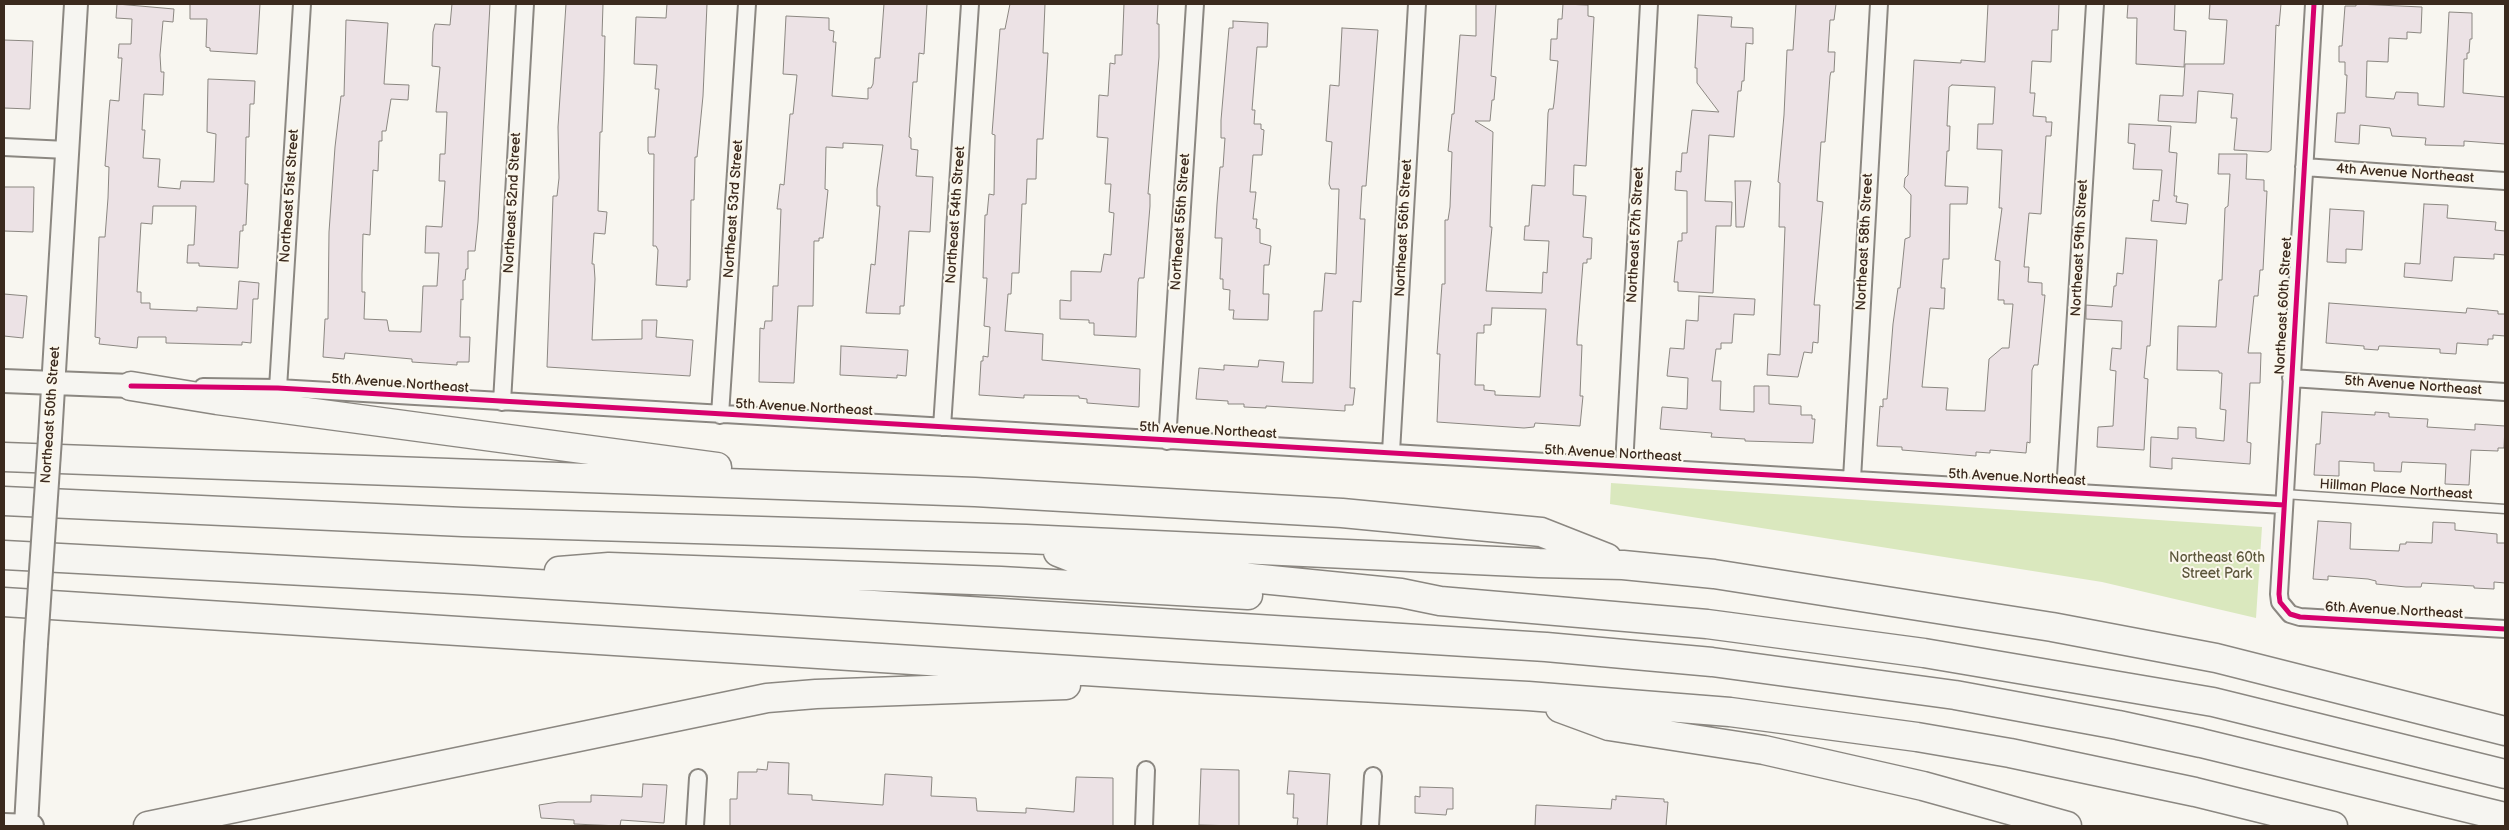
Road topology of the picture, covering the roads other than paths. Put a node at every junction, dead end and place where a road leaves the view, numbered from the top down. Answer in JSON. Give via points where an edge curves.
{"nodes":[{"id":1,"x":76,"y":4,"type":"edge"},
{"id":2,"x":302,"y":4,"type":"edge"},
{"id":3,"x":525,"y":4,"type":"edge"},
{"id":4,"x":747,"y":4,"type":"edge"},
{"id":5,"x":970,"y":4,"type":"edge"},
{"id":6,"x":1195,"y":4,"type":"edge"},
{"id":7,"x":1418,"y":4,"type":"edge"},
{"id":8,"x":1649,"y":4,"type":"edge"},
{"id":9,"x":1878,"y":4,"type":"edge"},
{"id":10,"x":2095,"y":4,"type":"edge"},
{"id":11,"x":2314,"y":4,"type":"edge"},
{"id":12,"x":4,"y":146,"type":"edge"},
{"id":13,"x":67,"y":150,"type":"junction"},
{"id":14,"x":2304,"y":168,"type":"junction"},
{"id":15,"x":2505,"y":181,"type":"edge"},
{"id":16,"x":2292,"y":378,"type":"junction"},
{"id":17,"x":4,"y":381,"type":"edge"},
{"id":18,"x":53,"y":384,"type":"junction"},
{"id":19,"x":131,"y":386,"type":"junction"},
{"id":20,"x":278,"y":388,"type":"junction"},
{"id":21,"x":2505,"y":392,"type":"edge"},
{"id":22,"x":502,"y":402,"type":"junction"},
{"id":23,"x":720,"y":415,"type":"junction"},
{"id":24,"x":942,"y":427,"type":"junction"},
{"id":25,"x":1167,"y":441,"type":"junction"},
{"id":26,"x":1391,"y":452,"type":"junction"},
{"id":27,"x":4,"y":457,"type":"edge"},
{"id":28,"x":1624,"y":466,"type":"junction"},
{"id":29,"x":1852,"y":479,"type":"junction"},
{"id":30,"x":975,"y":492,"type":"junction"},
{"id":31,"x":2065,"y":492,"type":"junction"},
{"id":32,"x":2284,"y":500,"type":"junction"},
{"id":33,"x":4,"y":501,"type":"edge"},
{"id":34,"x":2505,"y":509,"type":"edge"},
{"id":35,"x":1026,"y":539,"type":"junction"},
{"id":36,"x":4,"y":555,"type":"edge"},
{"id":37,"x":1623,"y":565,"type":"junction"},
{"id":38,"x":473,"y":580,"type":"junction"},
{"id":39,"x":1440,"y":601,"type":"junction"},
{"id":40,"x":4,"y":602,"type":"edge"},
{"id":41,"x":2285,"y":609,"type":"joint"},
{"id":42,"x":2505,"y":629,"type":"edge"},
{"id":43,"x":1210,"y":679,"type":"junction"},
{"id":44,"x":1528,"y":696,"type":"junction"},
{"id":45,"x":2505,"y":730,"type":"edge"},
{"id":46,"x":1146,"y":770,"type":"dead end"},
{"id":47,"x":2505,"y":774,"type":"edge"},
{"id":48,"x":1373,"y":776,"type":"dead end"},
{"id":49,"x":698,"y":778,"type":"dead end"},
{"id":50,"x":2505,"y":817,"type":"edge"},
{"id":51,"x":4,"y":825,"type":"edge"},
{"id":52,"x":26,"y":826,"type":"edge"},
{"id":53,"x":32,"y":826,"type":"edge"},
{"id":54,"x":148,"y":826,"type":"edge"},
{"id":55,"x":695,"y":826,"type":"edge"},
{"id":56,"x":1144,"y":826,"type":"edge"},
{"id":57,"x":1370,"y":826,"type":"edge"},
{"id":58,"x":2067,"y":826,"type":"edge"},
{"id":59,"x":2333,"y":826,"type":"edge"}],
"edges":[{"from":1,"to":13,"type":"main road","name":"Northeast 50th Street"},
{"from":2,"to":20,"type":"street","name":"Northeast 51st Street"},
{"from":3,"to":22,"type":"street","name":"Northeast 52nd Street"},
{"from":4,"to":23,"type":"street","name":"Northeast 53rd Street"},
{"from":5,"to":24,"type":"street","name":"Northeast 54th Street"},
{"from":6,"to":25,"type":"street","name":"Northeast 55th Street"},
{"from":7,"to":26,"type":"street","name":"Northeast 56th Street"},
{"from":8,"to":28,"type":"street","name":"Northeast 57th Street"},
{"from":9,"to":29,"type":"street","name":"Northeast 58th Street"},
{"from":10,"to":31,"type":"street","name":"Northeast 59th Street"},
{"from":11,"to":14,"type":"street","name":"Northeast 60th Street"},
{"from":12,"to":13,"type":"street"},
{"from":13,"to":18,"type":"main road","name":"Northeast 50th Street"},
{"from":14,"to":15,"type":"street","name":"4th Avenue Northeast"},
{"from":14,"to":16,"type":"street","name":"Northeast 60th Street"},
{"from":16,"to":21,"type":"street","name":"5th Avenue Northeast"},
{"from":16,"to":32,"type":"street","name":"Northeast 60th Street"},
{"from":17,"to":18,"type":"main road","name":"5th Avenue Northeast"},
{"from":18,"to":19,"type":"main road","name":"5th Avenue Northeast"},
{"from":18,"to":52,"type":"main road","name":"Northeast 50th Street","bridge":true},
{"from":19,"to":20,"type":"street","name":"5th Avenue Northeast"},
{"from":19,"to":30,"type":"highway","via":[[779,475]]},
{"from":20,"to":22,"type":"street","name":"5th Avenue Northeast"},
{"from":22,"to":23,"type":"street","name":"5th Avenue Northeast"},
{"from":23,"to":24,"type":"street","name":"5th Avenue Northeast"},
{"from":24,"to":25,"type":"street","name":"5th Avenue Northeast"},
{"from":25,"to":26,"type":"street","name":"5th Avenue Northeast"},
{"from":26,"to":28,"type":"street","name":"5th Avenue Northeast"},
{"from":27,"to":30,"type":"highway"},
{"from":28,"to":29,"type":"street","name":"5th Avenue Northeast"},
{"from":29,"to":31,"type":"street","name":"5th Avenue Northeast"},
{"from":30,"to":37,"type":"highway","via":[[1342,513],[1542,532]]},
{"from":31,"to":32,"type":"street","name":"5th Avenue Northeast"},
{"from":32,"to":34,"type":"lane","name":"Hillman Place Northeast"},
{"from":32,"to":41,"type":"street","name":"Northeast 60th Street","via":[[2279,594]]},
{"from":33,"to":35,"type":"highway","via":[[463,522]]},
{"from":35,"to":37,"type":"highway"},
{"from":35,"to":39,"type":"highway","via":[[1081,561],[1401,593]]},
{"from":36,"to":38,"type":"highway"},
{"from":37,"to":45,"type":"highway","via":[[1714,574],[2052,627],[2216,658]]},
{"from":38,"to":39,"type":"highway","via":[[609,567],[1001,581],[1397,604]]},
{"from":38,"to":50,"type":"highway","via":[[1546,646],[1712,662],[1955,695],[2118,725]]},
{"from":39,"to":47,"type":"highway","via":[[1707,624],[1924,653],[2213,702]]},
{"from":40,"to":43,"type":"highway"},
{"from":41,"to":42,"type":"street","name":"6th Avenue Northeast","via":[[2300,617]]},
{"from":43,"to":44,"type":"highway"},
{"from":43,"to":54,"type":"highway","via":[[767,698]]},
{"from":44,"to":58,"type":"highway","via":[[1609,726],[1764,750],[1923,786]]},
{"from":44,"to":59,"type":"highway","via":[[1730,712],[1917,737],[2103,771]]},
{"from":46,"to":56,"type":"street"},
{"from":48,"to":57,"type":"street"},
{"from":49,"to":55,"type":"street"},
{"from":51,"to":52,"type":"main road"},
{"from":52,"to":53,"type":"main road"}]}
